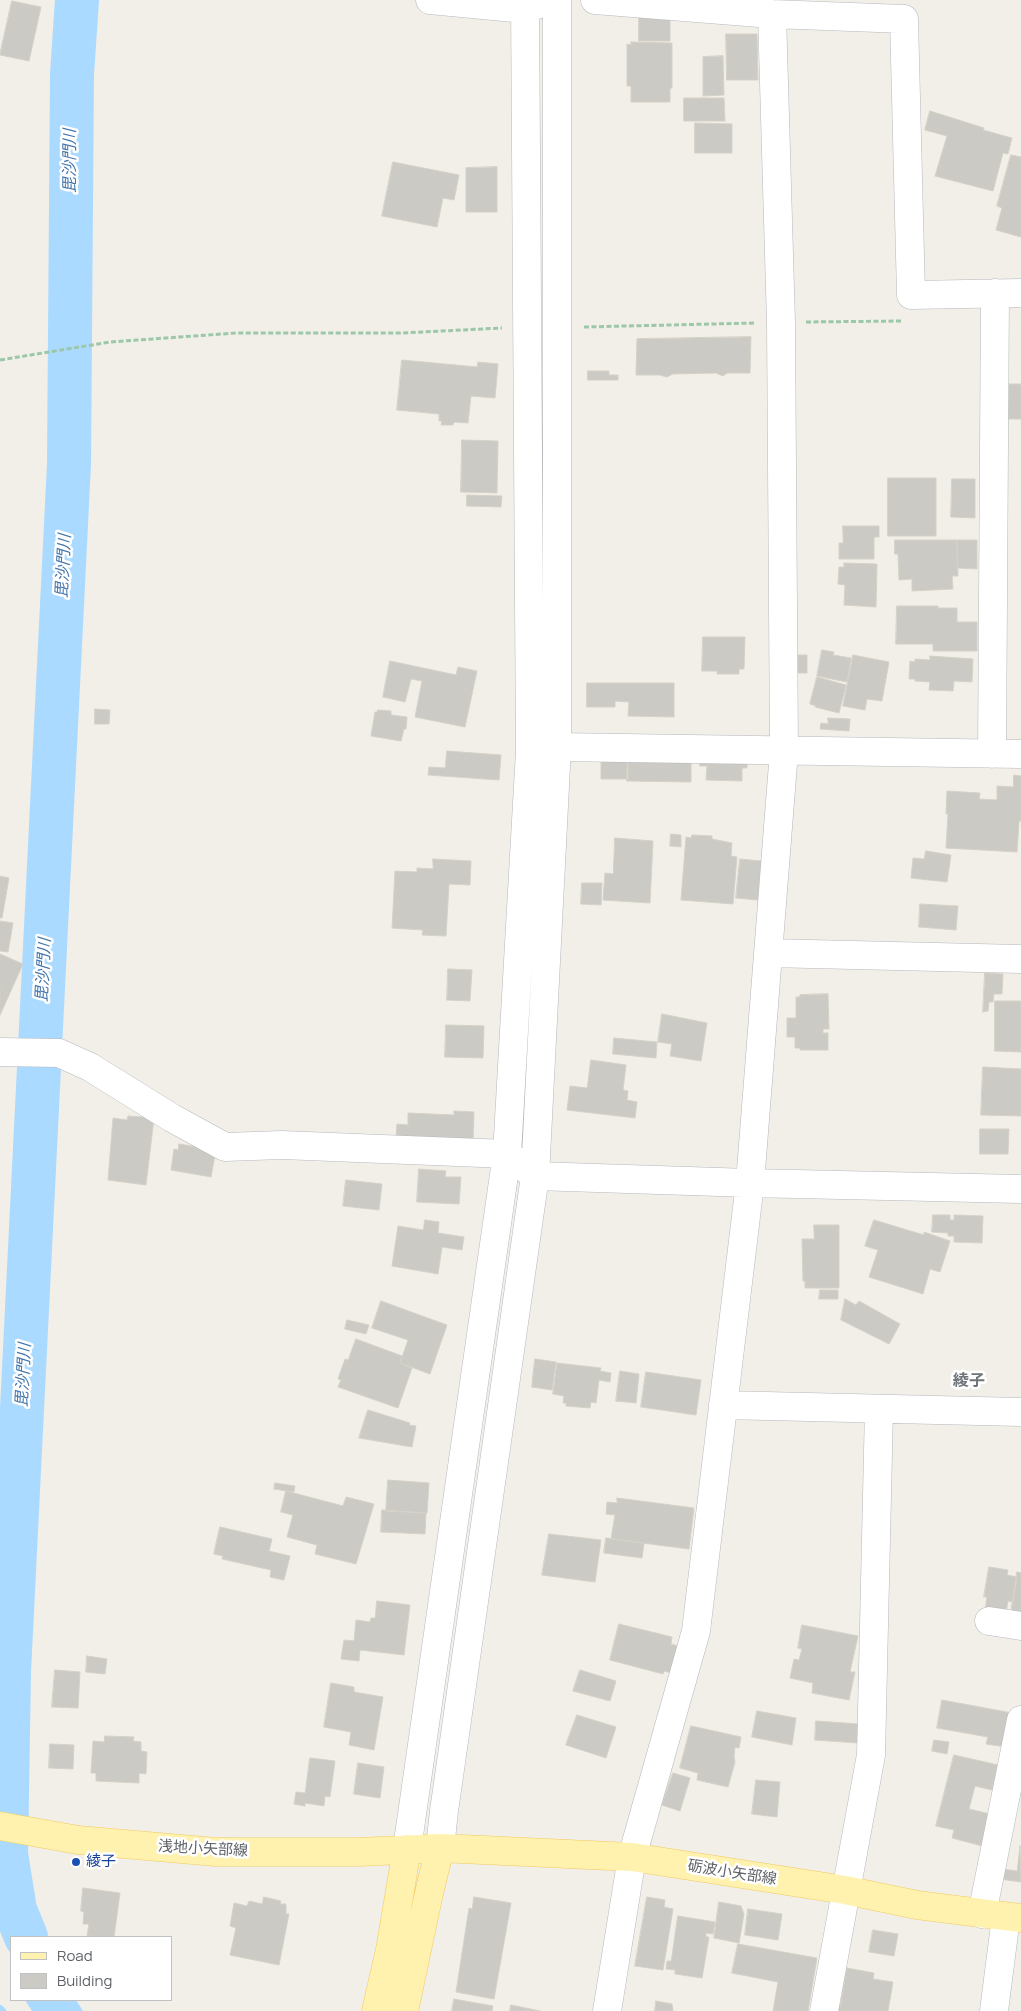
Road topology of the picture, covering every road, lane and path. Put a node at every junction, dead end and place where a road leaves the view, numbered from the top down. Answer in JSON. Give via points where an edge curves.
{"nodes":[{"id":1,"x":430,"y":0,"type":"edge"},
{"id":2,"x":557,"y":0,"type":"edge"},
{"id":3,"x":595,"y":0,"type":"edge"},
{"id":4,"x":533,"y":3,"type":"edge"},
{"id":5,"x":772,"y":14,"type":"junction"},
{"id":6,"x":1008,"y":293,"type":"edge"},
{"id":7,"x":110,"y":342,"type":"dead end"},
{"id":8,"x":0,"y":360,"type":"edge"},
{"id":9,"x":557,"y":748,"type":"junction"},
{"id":10,"x":784,"y":751,"type":"junction"},
{"id":11,"x":992,"y":754,"type":"junction"},
{"id":12,"x":1021,"y":754,"type":"edge"},
{"id":13,"x":768,"y":953,"type":"junction"},
{"id":14,"x":1021,"y":959,"type":"edge"},
{"id":15,"x":0,"y":1052,"type":"edge"},
{"id":16,"x":507,"y":1154,"type":"junction"},
{"id":17,"x":534,"y":1176,"type":"junction"},
{"id":18,"x":750,"y":1184,"type":"junction"},
{"id":19,"x":1021,"y":1189,"type":"edge"},
{"id":20,"x":723,"y":1405,"type":"junction"},
{"id":21,"x":879,"y":1409,"type":"junction"},
{"id":22,"x":1021,"y":1412,"type":"edge"},
{"id":23,"x":989,"y":1621,"type":"dead end"},
{"id":24,"x":1021,"y":1626,"type":"edge"},
{"id":25,"x":1021,"y":1720,"type":"edge"},
{"id":26,"x":0,"y":1826,"type":"edge"},
{"id":27,"x":440,"y":1848,"type":"junction"},
{"id":28,"x":407,"y":1849,"type":"junction"},
{"id":29,"x":632,"y":1857,"type":"junction"},
{"id":30,"x":845,"y":1890,"type":"junction"},
{"id":31,"x":1003,"y":1916,"type":"edge"},
{"id":32,"x":376,"y":2011,"type":"edge"},
{"id":33,"x":404,"y":2011,"type":"edge"},
{"id":34,"x":607,"y":2011,"type":"edge"},
{"id":35,"x":824,"y":2011,"type":"edge"},
{"id":36,"x":994,"y":2011,"type":"edge"}],
"edges":[{"from":1,"to":4,"type":"street"},
{"from":2,"to":9,"type":"street"},
{"from":3,"to":5,"type":"street"},
{"from":4,"to":16,"type":"street","via":[[530,751]]},
{"from":5,"to":6,"type":"street","via":[[904,19],[911,295]]},
{"from":5,"to":10,"type":"street","via":[[781,323]]},
{"from":6,"to":11,"type":"street"},
{"from":7,"to":8,"type":"path"},
{"from":9,"to":10,"type":"street"},
{"from":9,"to":17,"type":"street"},
{"from":10,"to":11,"type":"street"},
{"from":10,"to":13,"type":"street"},
{"from":11,"to":12,"type":"street"},
{"from":13,"to":14,"type":"street"},
{"from":13,"to":18,"type":"street"},
{"from":15,"to":16,"type":"street","via":[[59,1053],[90,1067],[225,1147],[282,1145]]},
{"from":16,"to":17,"type":"street"},
{"from":16,"to":28,"type":"street"},
{"from":17,"to":18,"type":"street"},
{"from":17,"to":27,"type":"street"},
{"from":18,"to":19,"type":"street"},
{"from":18,"to":20,"type":"street"},
{"from":20,"to":21,"type":"street"},
{"from":20,"to":29,"type":"street","via":[[696,1631]]},
{"from":21,"to":22,"type":"street"},
{"from":21,"to":30,"type":"street","via":[[871,1755]]},
{"from":23,"to":24,"type":"street"},
{"from":25,"to":31,"type":"street"},
{"from":26,"to":28,"type":"main road","name":"浅地小矢部線","via":[[78,1840],[216,1852]]},
{"from":27,"to":28,"type":"main road","name":"砺波小矢部線"},
{"from":27,"to":29,"type":"main road","name":"砺波小矢部線"},
{"from":27,"to":33,"type":"main road"},
{"from":28,"to":32,"type":"main road"},
{"from":29,"to":30,"type":"main road","name":"砺波小矢部線"},
{"from":29,"to":34,"type":"street"},
{"from":30,"to":31,"type":"main road","name":"砺波小矢部線","via":[[917,1905]]},
{"from":30,"to":35,"type":"street"},
{"from":31,"to":36,"type":"street"}]}
